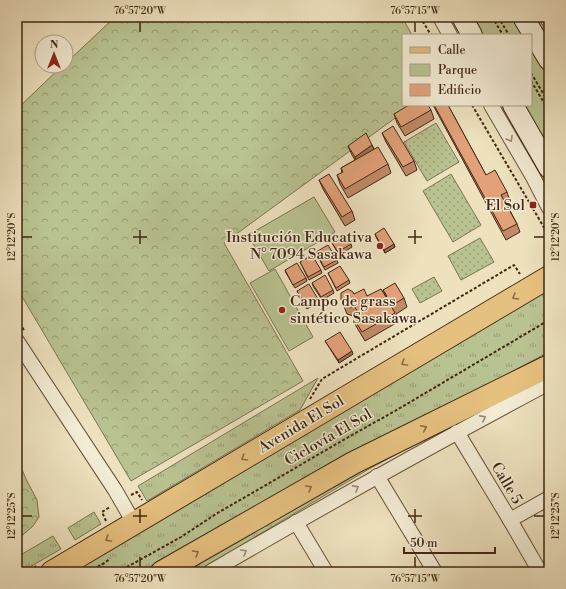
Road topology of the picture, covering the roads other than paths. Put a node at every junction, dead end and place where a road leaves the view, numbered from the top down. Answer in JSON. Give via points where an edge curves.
{"nodes":[{"id":1,"x":440,"y":17,"type":"edge"},
{"id":2,"x":462,"y":17,"type":"edge"},
{"id":3,"x":523,"y":17,"type":"edge"},
{"id":4,"x":546,"y":17,"type":"edge"},
{"id":5,"x":549,"y":21,"type":"edge"},
{"id":6,"x":449,"y":34,"type":"edge"},
{"id":7,"x":471,"y":34,"type":"edge"},
{"id":8,"x":549,"y":60,"type":"edge"},
{"id":9,"x":492,"y":106,"type":"edge"},
{"id":10,"x":514,"y":106,"type":"edge"},
{"id":11,"x":549,"y":168,"type":"edge"},
{"id":12,"x":549,"y":208,"type":"edge"},
{"id":13,"x":549,"y":277,"type":"edge"},
{"id":14,"x":17,"y":341,"type":"edge"},
{"id":15,"x":549,"y":366,"type":"edge"},
{"id":16,"x":549,"y":383,"type":"edge"},
{"id":17,"x":457,"y":432,"type":"junction"},
{"id":18,"x":377,"y":476,"type":"junction"},
{"id":19,"x":549,"y":498,"type":"edge"},
{"id":20,"x":139,"y":514,"type":"junction"},
{"id":21,"x":510,"y":520,"type":"junction"},
{"id":22,"x":296,"y":522,"type":"junction"},
{"id":23,"x":52,"y":572,"type":"edge"},
{"id":24,"x":162,"y":572,"type":"edge"},
{"id":25,"x":210,"y":572,"type":"edge"},
{"id":26,"x":326,"y":572,"type":"edge"},
{"id":27,"x":435,"y":572,"type":"edge"},
{"id":28,"x":540,"y":572,"type":"edge"}],
"edges":[{"from":1,"to":6,"type":"street"},
{"from":2,"to":7,"type":"main road"},
{"from":3,"to":8,"type":"main road"},
{"from":4,"to":5,"type":"street"},
{"from":9,"to":12,"type":"street","one_way":true},
{"from":10,"to":11,"type":"main road"},
{"from":13,"to":20,"type":"main road","name":"Avenida El Sol","one_way":true},
{"from":14,"to":20,"type":"street","via":[[115,490]]},
{"from":24,"to":15,"type":"main road","one_way":true,"via":[[354,463]]},
{"from":17,"to":16,"type":"street","one_way":true},
{"from":17,"to":18,"type":"street"},
{"from":17,"to":21,"type":"street","name":"Calle 5"},
{"from":22,"to":18,"type":"street","one_way":true},
{"from":18,"to":27,"type":"street"},
{"from":19,"to":21,"type":"street"},
{"from":20,"to":23,"type":"main road","name":"Avenida El Sol","one_way":true},
{"from":21,"to":28,"type":"street","name":"Calle 5"},
{"from":25,"to":22,"type":"street","one_way":true},
{"from":22,"to":26,"type":"street"}]}
